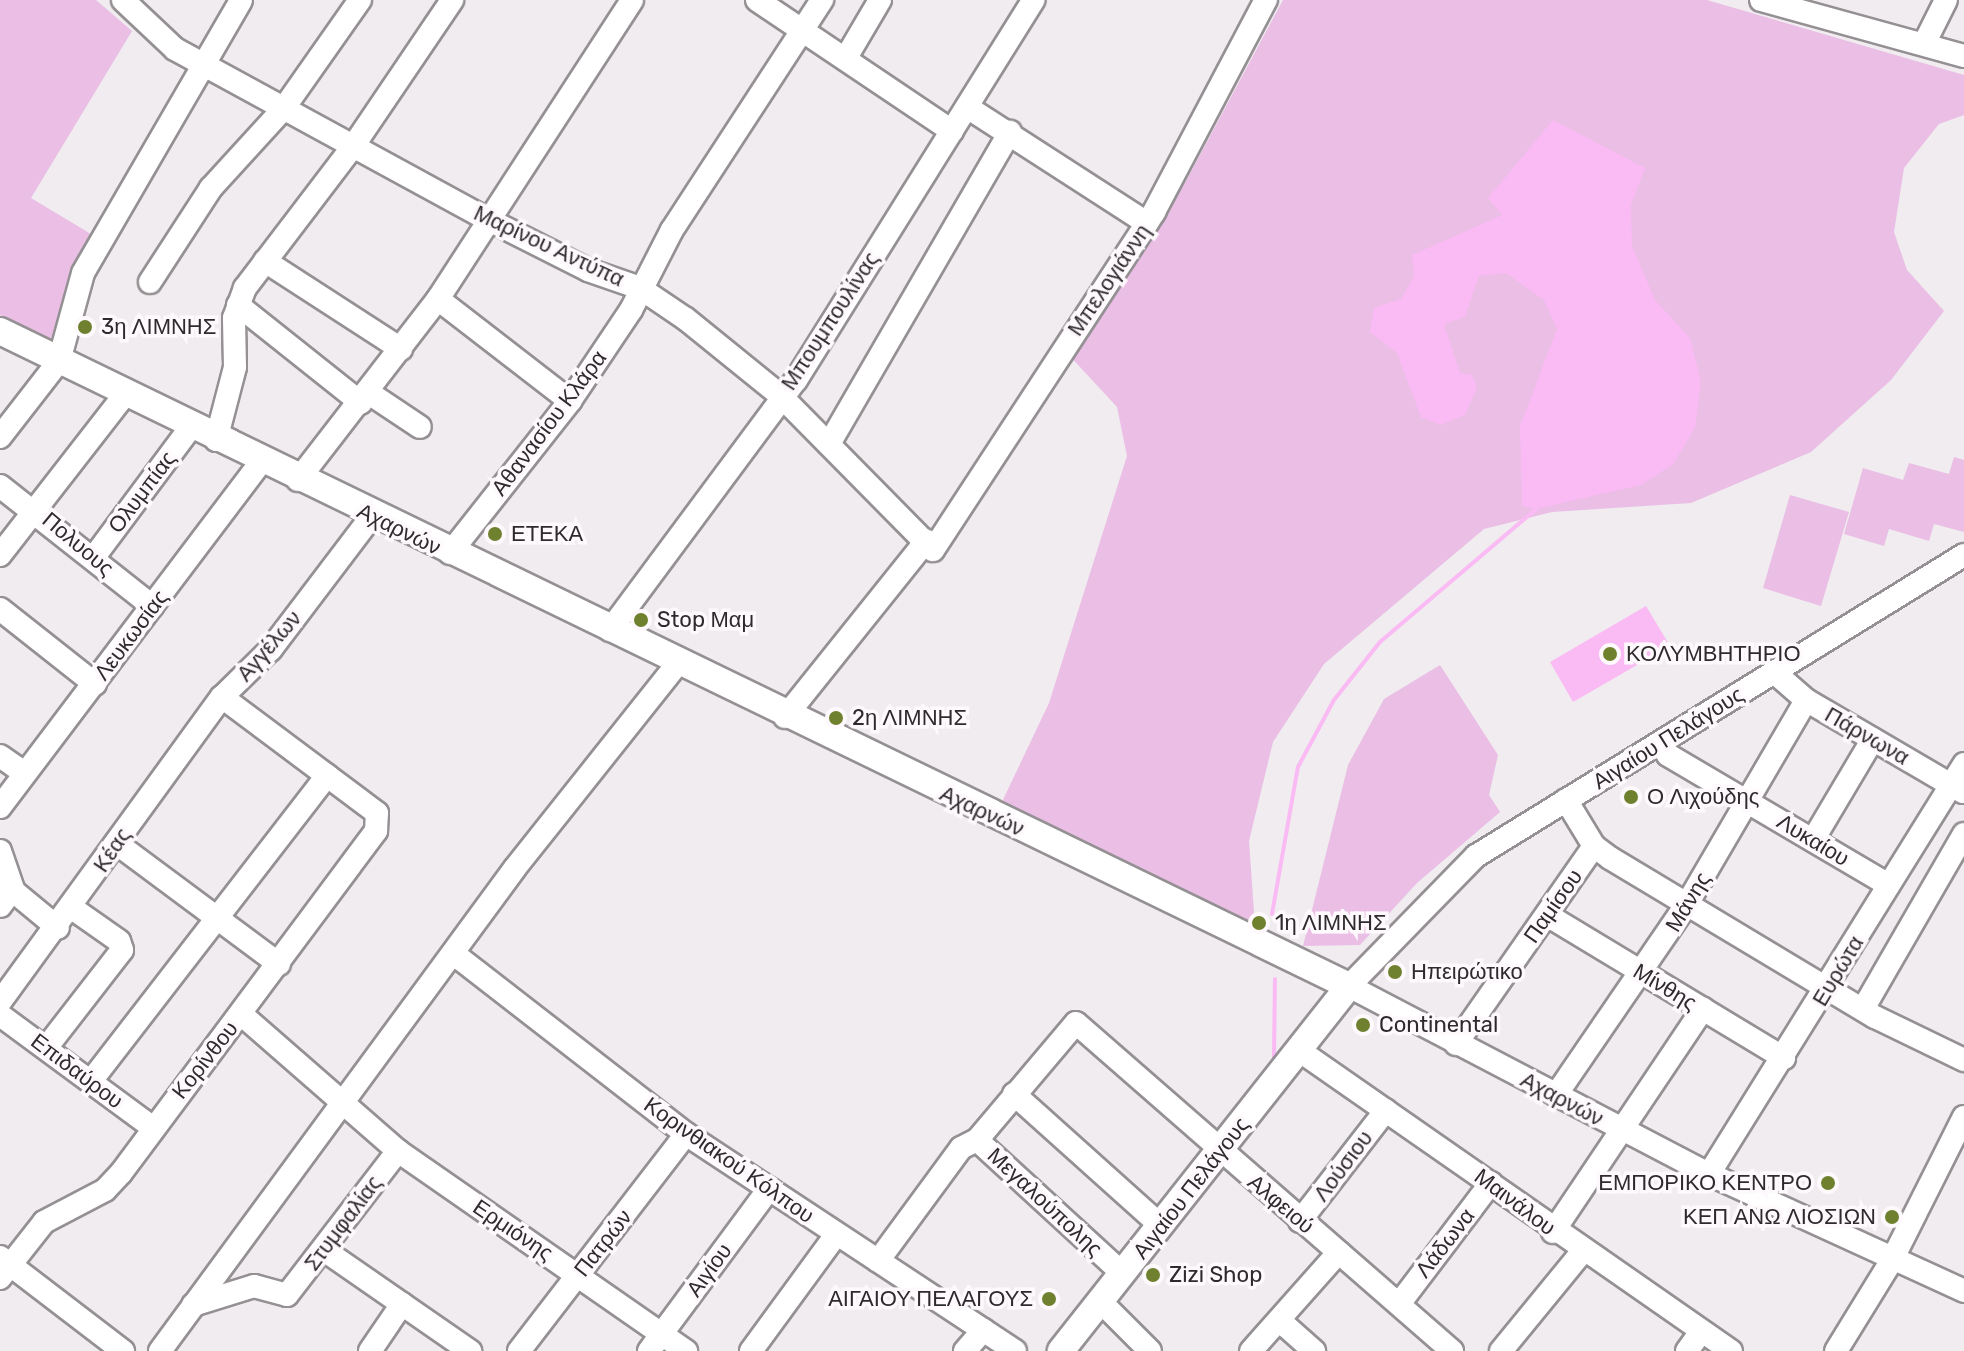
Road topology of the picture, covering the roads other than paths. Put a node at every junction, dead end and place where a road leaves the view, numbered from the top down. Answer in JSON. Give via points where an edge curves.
{"nodes":[{"id":1,"x":123,"y":0,"type":"edge"},
{"id":2,"x":241,"y":0,"type":"edge"},
{"id":3,"x":360,"y":0,"type":"edge"},
{"id":4,"x":452,"y":0,"type":"edge"},
{"id":5,"x":632,"y":0,"type":"edge"},
{"id":6,"x":757,"y":0,"type":"edge"},
{"id":7,"x":822,"y":0,"type":"edge"},
{"id":8,"x":880,"y":0,"type":"edge"},
{"id":9,"x":1266,"y":0,"type":"edge"},
{"id":10,"x":1946,"y":0,"type":"edge"},
{"id":11,"x":1030,"y":1,"type":"edge"},
{"id":12,"x":1766,"y":1,"type":"edge"},
{"id":13,"x":803,"y":30,"type":"junction"},
{"id":14,"x":1924,"y":44,"type":"junction"},
{"id":15,"x":847,"y":56,"type":"junction"},
{"id":16,"x":1964,"y":56,"type":"edge"},
{"id":17,"x":203,"y":62,"type":"junction"},
{"id":18,"x":967,"y":107,"type":"junction"},
{"id":19,"x":284,"y":108,"type":"junction"},
{"id":20,"x":952,"y":131,"type":"junction"},
{"id":21,"x":1010,"y":132,"type":"junction"},
{"id":22,"x":354,"y":145,"type":"junction"},
{"id":23,"x":489,"y":220,"type":"junction"},
{"id":24,"x":1147,"y":223,"type":"junction"},
{"id":25,"x":265,"y":261,"type":"junction"},
{"id":26,"x":150,"y":282,"type":"dead end"},
{"id":27,"x":640,"y":288,"type":"junction"},
{"id":28,"x":438,"y":299,"type":"junction"},
{"id":29,"x":238,"y":305,"type":"junction"},
{"id":30,"x":0,"y":331,"type":"edge"},
{"id":31,"x":401,"y":349,"type":"junction"},
{"id":32,"x":59,"y":361,"type":"junction"},
{"id":33,"x":124,"y":396,"type":"junction"},
{"id":34,"x":781,"y":396,"type":"junction"},
{"id":35,"x":365,"y":398,"type":"junction"},
{"id":36,"x":570,"y":401,"type":"junction"},
{"id":37,"x":420,"y":427,"type":"dead end"},
{"id":38,"x":190,"y":428,"type":"junction"},
{"id":39,"x":0,"y":437,"type":"edge"},
{"id":40,"x":216,"y":440,"type":"junction"},
{"id":41,"x":829,"y":444,"type":"junction"},
{"id":42,"x":261,"y":462,"type":"junction"},
{"id":43,"x":298,"y":480,"type":"junction"},
{"id":44,"x":0,"y":486,"type":"edge"},
{"id":45,"x":36,"y":510,"type":"junction"},
{"id":46,"x":372,"y":516,"type":"junction"},
{"id":47,"x":930,"y":546,"type":"junction"},
{"id":48,"x":450,"y":553,"type":"junction"},
{"id":49,"x":0,"y":555,"type":"edge"},
{"id":50,"x":94,"y":557,"type":"junction"},
{"id":51,"x":1961,"y":560,"type":"edge"},
{"id":52,"x":152,"y":606,"type":"junction"},
{"id":53,"x":0,"y":609,"type":"edge"},
{"id":54,"x":610,"y":630,"type":"junction"},
{"id":55,"x":678,"y":663,"type":"junction"},
{"id":56,"x":1774,"y":672,"type":"junction"},
{"id":57,"x":95,"y":684,"type":"junction"},
{"id":58,"x":222,"y":697,"type":"junction"},
{"id":59,"x":1806,"y":700,"type":"junction"},
{"id":60,"x":785,"y":717,"type":"junction"},
{"id":61,"x":1873,"y":739,"type":"junction"},
{"id":62,"x":1660,"y":743,"type":"junction"},
{"id":63,"x":0,"y":756,"type":"edge"},
{"id":64,"x":1964,"y":764,"type":"edge"},
{"id":65,"x":24,"y":773,"type":"junction"},
{"id":66,"x":327,"y":776,"type":"junction"},
{"id":67,"x":1958,"y":789,"type":"edge"},
{"id":68,"x":1566,"y":800,"type":"junction"},
{"id":69,"x":1747,"y":800,"type":"junction"},
{"id":70,"x":0,"y":807,"type":"edge"},
{"id":71,"x":377,"y":813,"type":"joint"},
{"id":72,"x":1964,"y":834,"type":"edge"},
{"id":73,"x":1813,"y":840,"type":"junction"},
{"id":74,"x":116,"y":843,"type":"junction"},
{"id":75,"x":1594,"y":846,"type":"junction"},
{"id":76,"x":0,"y":851,"type":"edge"},
{"id":77,"x":1889,"y":885,"type":"junction"},
{"id":78,"x":4,"y":892,"type":"edge"},
{"id":79,"x":1687,"y":904,"type":"junction"},
{"id":80,"x":72,"y":908,"type":"junction"},
{"id":81,"x":1547,"y":915,"type":"junction"},
{"id":82,"x":216,"y":919,"type":"junction"},
{"id":83,"x":58,"y":928,"type":"junction"},
{"id":84,"x":454,"y":954,"type":"junction"},
{"id":85,"x":279,"y":964,"type":"junction"},
{"id":86,"x":1643,"y":973,"type":"junction"},
{"id":87,"x":1349,"y":986,"type":"junction"},
{"id":88,"x":1830,"y":987,"type":"junction"},
{"id":89,"x":0,"y":1002,"type":"edge"},
{"id":90,"x":1703,"y":1009,"type":"junction"},
{"id":91,"x":1863,"y":1009,"type":"junction"},
{"id":92,"x":241,"y":1014,"type":"junction"},
{"id":93,"x":0,"y":1015,"type":"edge"},
{"id":94,"x":1456,"y":1044,"type":"junction"},
{"id":95,"x":46,"y":1048,"type":"junction"},
{"id":96,"x":1300,"y":1051,"type":"junction"},
{"id":97,"x":1784,"y":1058,"type":"junction"},
{"id":98,"x":1964,"y":1060,"type":"edge"},
{"id":99,"x":91,"y":1081,"type":"junction"},
{"id":100,"x":1014,"y":1094,"type":"junction"},
{"id":101,"x":1556,"y":1095,"type":"junction"},
{"id":102,"x":344,"y":1105,"type":"junction"},
{"id":103,"x":1386,"y":1110,"type":"junction"},
{"id":104,"x":1962,"y":1123,"type":"edge"},
{"id":105,"x":153,"y":1128,"type":"junction"},
{"id":106,"x":1620,"y":1130,"type":"junction"},
{"id":107,"x":686,"y":1134,"type":"junction"},
{"id":108,"x":977,"y":1140,"type":"junction"},
{"id":109,"x":398,"y":1151,"type":"junction"},
{"id":110,"x":1219,"y":1152,"type":"junction"},
{"id":111,"x":1709,"y":1174,"type":"junction"},
{"id":112,"x":1491,"y":1183,"type":"junction"},
{"id":113,"x":769,"y":1189,"type":"junction"},
{"id":114,"x":1300,"y":1221,"type":"junction"},
{"id":115,"x":1161,"y":1226,"type":"junction"},
{"id":116,"x":1553,"y":1232,"type":"junction"},
{"id":117,"x":836,"y":1235,"type":"junction"},
{"id":118,"x":324,"y":1250,"type":"junction"},
{"id":119,"x":1339,"y":1252,"type":"junction"},
{"id":120,"x":1582,"y":1252,"type":"junction"},
{"id":121,"x":1892,"y":1260,"type":"junction"},
{"id":122,"x":878,"y":1261,"type":"junction"},
{"id":123,"x":3,"y":1267,"type":"edge"},
{"id":124,"x":578,"y":1274,"type":"junction"},
{"id":125,"x":1123,"y":1274,"type":"junction"},
{"id":126,"x":1964,"y":1291,"type":"edge"},
{"id":127,"x":1101,"y":1302,"type":"junction"},
{"id":128,"x":402,"y":1304,"type":"junction"},
{"id":129,"x":1399,"y":1304,"type":"junction"},
{"id":130,"x":193,"y":1305,"type":"junction"},
{"id":131,"x":1279,"y":1320,"type":"junction"},
{"id":132,"x":983,"y":1330,"type":"junction"},
{"id":133,"x":1701,"y":1332,"type":"junction"},
{"id":134,"x":656,"y":1343,"type":"edge"},
{"id":135,"x":1065,"y":1349,"type":"edge"},
{"id":136,"x":123,"y":1351,"type":"edge"},
{"id":137,"x":160,"y":1351,"type":"edge"},
{"id":138,"x":370,"y":1351,"type":"edge"},
{"id":139,"x":470,"y":1351,"type":"edge"},
{"id":140,"x":519,"y":1351,"type":"edge"},
{"id":141,"x":686,"y":1351,"type":"edge"},
{"id":142,"x":751,"y":1351,"type":"edge"},
{"id":143,"x":965,"y":1351,"type":"edge"},
{"id":144,"x":1015,"y":1351,"type":"edge"},
{"id":145,"x":1150,"y":1351,"type":"edge"},
{"id":146,"x":1251,"y":1351,"type":"edge"},
{"id":147,"x":1314,"y":1351,"type":"edge"},
{"id":148,"x":1452,"y":1351,"type":"edge"},
{"id":149,"x":1501,"y":1351,"type":"edge"},
{"id":150,"x":1687,"y":1351,"type":"edge"},
{"id":151,"x":1731,"y":1351,"type":"edge"},
{"id":152,"x":1836,"y":1351,"type":"edge"}],
"edges":[{"from":1,"to":17,"type":"street","name":"Μαρίνου Αντύπα","via":[[162,39]]},
{"from":2,"to":17,"type":"street"},
{"from":3,"to":19,"type":"street"},
{"from":4,"to":22,"type":"street"},
{"from":5,"to":23,"type":"street"},
{"from":6,"to":13,"type":"street"},
{"from":7,"to":13,"type":"street","name":"Αθανασίου Κλάρα"},
{"from":8,"to":15,"type":"street"},
{"from":9,"to":24,"type":"street","name":"Μπελογιάννη"},
{"from":10,"to":14,"type":"street"},
{"from":11,"to":18,"type":"street","name":"Μπουμπουλίνας"},
{"from":12,"to":14,"type":"street"},
{"from":13,"to":15,"type":"street"},
{"from":13,"to":27,"type":"street","name":"Αθανασίου Κλάρα"},
{"from":14,"to":16,"type":"street"},
{"from":15,"to":20,"type":"street"},
{"from":17,"to":19,"type":"street","name":"Μαρίνου Αντύπα"},
{"from":17,"to":32,"type":"street","via":[[83,273]]},
{"from":18,"to":20,"type":"street","name":"Μπουμπουλίνας"},
{"from":18,"to":21,"type":"street"},
{"from":19,"to":22,"type":"street","name":"Μαρίνου Αντύπα"},
{"from":19,"to":26,"type":"street","via":[[233,159]]},
{"from":20,"to":34,"type":"street","name":"Μπουμπουλίνας"},
{"from":21,"to":24,"type":"street"},
{"from":21,"to":41,"type":"street"},
{"from":22,"to":23,"type":"street","name":"Μαρίνου Αντύπα"},
{"from":22,"to":25,"type":"street"},
{"from":23,"to":27,"type":"street","name":"Μαρίνου Αντύπα","via":[[588,270]]},
{"from":23,"to":28,"type":"street"},
{"from":24,"to":47,"type":"street","name":"Μπελογιάννη"},
{"from":25,"to":29,"type":"street"},
{"from":25,"to":31,"type":"street"},
{"from":27,"to":34,"type":"street","name":"Μαρίνου Αντύπα","via":[[714,338]]},
{"from":27,"to":36,"type":"street","name":"Αθανασίου Κλάρα"},
{"from":28,"to":31,"type":"street"},
{"from":28,"to":36,"type":"street"},
{"from":29,"to":35,"type":"street"},
{"from":29,"to":40,"type":"street","via":[[235,367]]},
{"from":30,"to":32,"type":"main road","name":"Αχαρνών"},
{"from":31,"to":35,"type":"street"},
{"from":32,"to":33,"type":"main road","name":"Αχαρνών"},
{"from":32,"to":39,"type":"street"},
{"from":33,"to":38,"type":"main road","name":"Αχαρνών"},
{"from":33,"to":45,"type":"street"},
{"from":34,"to":41,"type":"street","name":"Μαρίνου Αντύπα"},
{"from":34,"to":54,"type":"street","name":"Μπουμπουλίνας"},
{"from":35,"to":37,"type":"street"},
{"from":35,"to":43,"type":"street"},
{"from":36,"to":48,"type":"street","name":"Αθανασίου Κλάρα"},
{"from":38,"to":40,"type":"main road","name":"Αχαρνών"},
{"from":38,"to":50,"type":"street","name":"Ολυμπίας"},
{"from":40,"to":42,"type":"main road","name":"Αχαρνών"},
{"from":41,"to":47,"type":"street","name":"Μαρίνου Αντύπα"},
{"from":42,"to":43,"type":"main road","name":"Αχαρνών"},
{"from":42,"to":52,"type":"street","name":"Λευκωσίας"},
{"from":43,"to":46,"type":"main road","name":"Αχαρνών"},
{"from":44,"to":45,"type":"street","name":"Πολυους"},
{"from":45,"to":49,"type":"street"},
{"from":45,"to":50,"type":"street","name":"Πολυους"},
{"from":46,"to":48,"type":"main road","name":"Αχαρνών"},
{"from":46,"to":58,"type":"street","name":"Αγγέλων","via":[[271,649]]},
{"from":47,"to":60,"type":"street","name":"Μπελογιάννη"},
{"from":48,"to":54,"type":"main road","name":"Αχαρνών"},
{"from":50,"to":52,"type":"street","name":"Πολυους"},
{"from":51,"to":56,"type":"street","name":"Αιγαίου Πελάγους"},
{"from":52,"to":57,"type":"street","name":"Λευκωσίας"},
{"from":53,"to":57,"type":"street"},
{"from":54,"to":55,"type":"main road","name":"Αχαρνών"},
{"from":55,"to":60,"type":"main road","name":"Αχαρνών"},
{"from":55,"to":84,"type":"street"},
{"from":56,"to":59,"type":"street","name":"Πάρνωνα"},
{"from":56,"to":62,"type":"street","name":"Αιγαίου Πελάγους"},
{"from":57,"to":65,"type":"street","name":"Λευκωσίας"},
{"from":58,"to":66,"type":"street","name":"Αγγέλων"},
{"from":58,"to":74,"type":"street","name":"Κέας"},
{"from":59,"to":61,"type":"street","name":"Πάρνωνα"},
{"from":59,"to":69,"type":"street","name":"Μάνης"},
{"from":60,"to":87,"type":"main road","name":"Αχαρνών"},
{"from":61,"to":67,"type":"street","name":"Πάρνωνα"},
{"from":61,"to":73,"type":"street"},
{"from":62,"to":68,"type":"street","name":"Αιγαίου Πελάγους"},
{"from":62,"to":69,"type":"street","name":"Λυκαίου","via":[[1668,755]]},
{"from":63,"to":65,"type":"street"},
{"from":64,"to":67,"type":"street","name":"Ευρώτα"},
{"from":65,"to":70,"type":"street","name":"Λευκωσίας"},
{"from":66,"to":71,"type":"street","name":"Αγγέλων"},
{"from":66,"to":82,"type":"street"},
{"from":67,"to":77,"type":"street","name":"Ευρώτα"},
{"from":68,"to":75,"type":"street"},
{"from":68,"to":87,"type":"street","name":"Αιγαίου Πελάγους","via":[[1476,856]]},
{"from":69,"to":73,"type":"street","name":"Λυκαίου"},
{"from":69,"to":79,"type":"street","name":"Μάνης"},
{"from":71,"to":85,"type":"street","name":"Κορίνθου","via":[[376,831]]},
{"from":72,"to":91,"type":"street"},
{"from":73,"to":77,"type":"street","name":"Λυκαίου"},
{"from":74,"to":80,"type":"street","name":"Κέας"},
{"from":74,"to":82,"type":"street"},
{"from":75,"to":79,"type":"street"},
{"from":75,"to":81,"type":"street","name":"Παμίσου"},
{"from":76,"to":78,"type":"street"},
{"from":77,"to":88,"type":"street","name":"Ευρώτα"},
{"from":78,"to":83,"type":"street"},
{"from":79,"to":86,"type":"street","name":"Μάνης"},
{"from":79,"to":88,"type":"street"},
{"from":80,"to":83,"type":"street","name":"Κέας"},
{"from":80,"to":95,"type":"street","via":[[119,941],[119,956]]},
{"from":81,"to":86,"type":"street","name":"Μίνθης"},
{"from":81,"to":94,"type":"street","name":"Παμίσου"},
{"from":82,"to":85,"type":"street"},
{"from":82,"to":99,"type":"street"},
{"from":83,"to":89,"type":"street","name":"Κέας"},
{"from":84,"to":102,"type":"street"},
{"from":84,"to":107,"type":"street","name":"Κορινθιακού Κόλπου"},
{"from":85,"to":92,"type":"street","name":"Κορίνθου"},
{"from":86,"to":90,"type":"street","name":"Μίνθης"},
{"from":86,"to":101,"type":"street","name":"Μάνης"},
{"from":87,"to":94,"type":"street","name":"Αχαρνών"},
{"from":87,"to":96,"type":"main road","name":"Αιγαίου Πελάγους"},
{"from":88,"to":91,"type":"street"},
{"from":88,"to":97,"type":"street","name":"Ευρώτα"},
{"from":90,"to":97,"type":"street","name":"Μίνθης"},
{"from":90,"to":106,"type":"street"},
{"from":91,"to":98,"type":"street"},
{"from":92,"to":102,"type":"street","name":"Ερμιόνης"},
{"from":92,"to":105,"type":"street","name":"Κορίνθου"},
{"from":93,"to":95,"type":"street","name":"Επιδαύρου"},
{"from":94,"to":101,"type":"street","name":"Αχαρνών"},
{"from":95,"to":99,"type":"street","name":"Επιδαύρου"},
{"from":96,"to":103,"type":"street","name":"Μαινάλου"},
{"from":96,"to":110,"type":"main road","name":"Αιγαίου Πελάγους"},
{"from":97,"to":111,"type":"street","name":"Ευρώτα"},
{"from":99,"to":105,"type":"street","name":"Επιδαύρου"},
{"from":100,"to":108,"type":"street"},
{"from":100,"to":110,"type":"street","name":"Αλφειού","via":[[1076,1023]]},
{"from":100,"to":115,"type":"street"},
{"from":101,"to":106,"type":"street","name":"Αχαρνών"},
{"from":102,"to":109,"type":"street","name":"Ερμιόνης"},
{"from":102,"to":130,"type":"street"},
{"from":103,"to":112,"type":"street","name":"Μαινάλου"},
{"from":103,"to":114,"type":"street","name":"Λούσιου"},
{"from":104,"to":121,"type":"street"},
{"from":105,"to":123,"type":"street","name":"Κορίνθου","via":[[105,1190],[44,1222]]},
{"from":106,"to":111,"type":"street","name":"Αχαρνών"},
{"from":106,"to":116,"type":"street"},
{"from":107,"to":113,"type":"street","name":"Κορινθιακού Κόλπου"},
{"from":107,"to":124,"type":"street","name":"Πατρών"},
{"from":108,"to":122,"type":"street","name":"Μεγαλούπολης","via":[[961,1148]]},
{"from":108,"to":125,"type":"street","name":"Μεγαλούπολης"},
{"from":109,"to":118,"type":"street","name":"Στυμφαλίας"},
{"from":109,"to":124,"type":"street","name":"Ερμιόνης"},
{"from":110,"to":114,"type":"street","name":"Αλφειού"},
{"from":110,"to":115,"type":"main road","name":"Αιγαίου Πελάγους"},
{"from":111,"to":121,"type":"street","name":"Αχαρνών"},
{"from":112,"to":116,"type":"street","name":"Μαινάλου"},
{"from":112,"to":129,"type":"street","name":"Λάδωνα"},
{"from":113,"to":117,"type":"street","name":"Κορινθιακού Κόλπου"},
{"from":113,"to":134,"type":"street","name":"Αιγίου"},
{"from":114,"to":119,"type":"street","name":"Αλφειού"},
{"from":115,"to":125,"type":"main road","name":"Αιγαίου Πελάγους"},
{"from":116,"to":120,"type":"street","name":"Μαινάλου"},
{"from":117,"to":122,"type":"street","name":"Κορινθιακού Κόλπου"},
{"from":117,"to":142,"type":"street"},
{"from":118,"to":128,"type":"street"},
{"from":118,"to":130,"type":"street","name":"Στυμφαλίας","via":[[287,1295],[254,1286]]},
{"from":119,"to":129,"type":"street","name":"Αλφειού"},
{"from":119,"to":131,"type":"street"},
{"from":120,"to":133,"type":"street","name":"Μαινάλου"},
{"from":120,"to":149,"type":"street"},
{"from":121,"to":126,"type":"street","name":"Αχαρνών"},
{"from":121,"to":152,"type":"street"},
{"from":122,"to":132,"type":"street","name":"Κορινθιακού Κόλπου"},
{"from":123,"to":136,"type":"street"},
{"from":124,"to":134,"type":"street","name":"Ερμιόνης"},
{"from":124,"to":140,"type":"street","name":"Πατρών"},
{"from":125,"to":127,"type":"main road","name":"Αιγαίου Πελάγους"},
{"from":127,"to":135,"type":"main road","name":"Αιγαίου Πελάγους"},
{"from":127,"to":145,"type":"street"},
{"from":128,"to":138,"type":"street"},
{"from":128,"to":139,"type":"street"},
{"from":129,"to":148,"type":"street","name":"Αλφειού"},
{"from":130,"to":137,"type":"street"},
{"from":131,"to":146,"type":"street"},
{"from":131,"to":147,"type":"street"},
{"from":132,"to":143,"type":"street"},
{"from":132,"to":144,"type":"street","name":"Κορινθιακού Κόλπου"},
{"from":133,"to":150,"type":"street"},
{"from":133,"to":151,"type":"street","name":"Μαινάλου"},
{"from":134,"to":141,"type":"street","name":"Ερμιόνης"}]}
